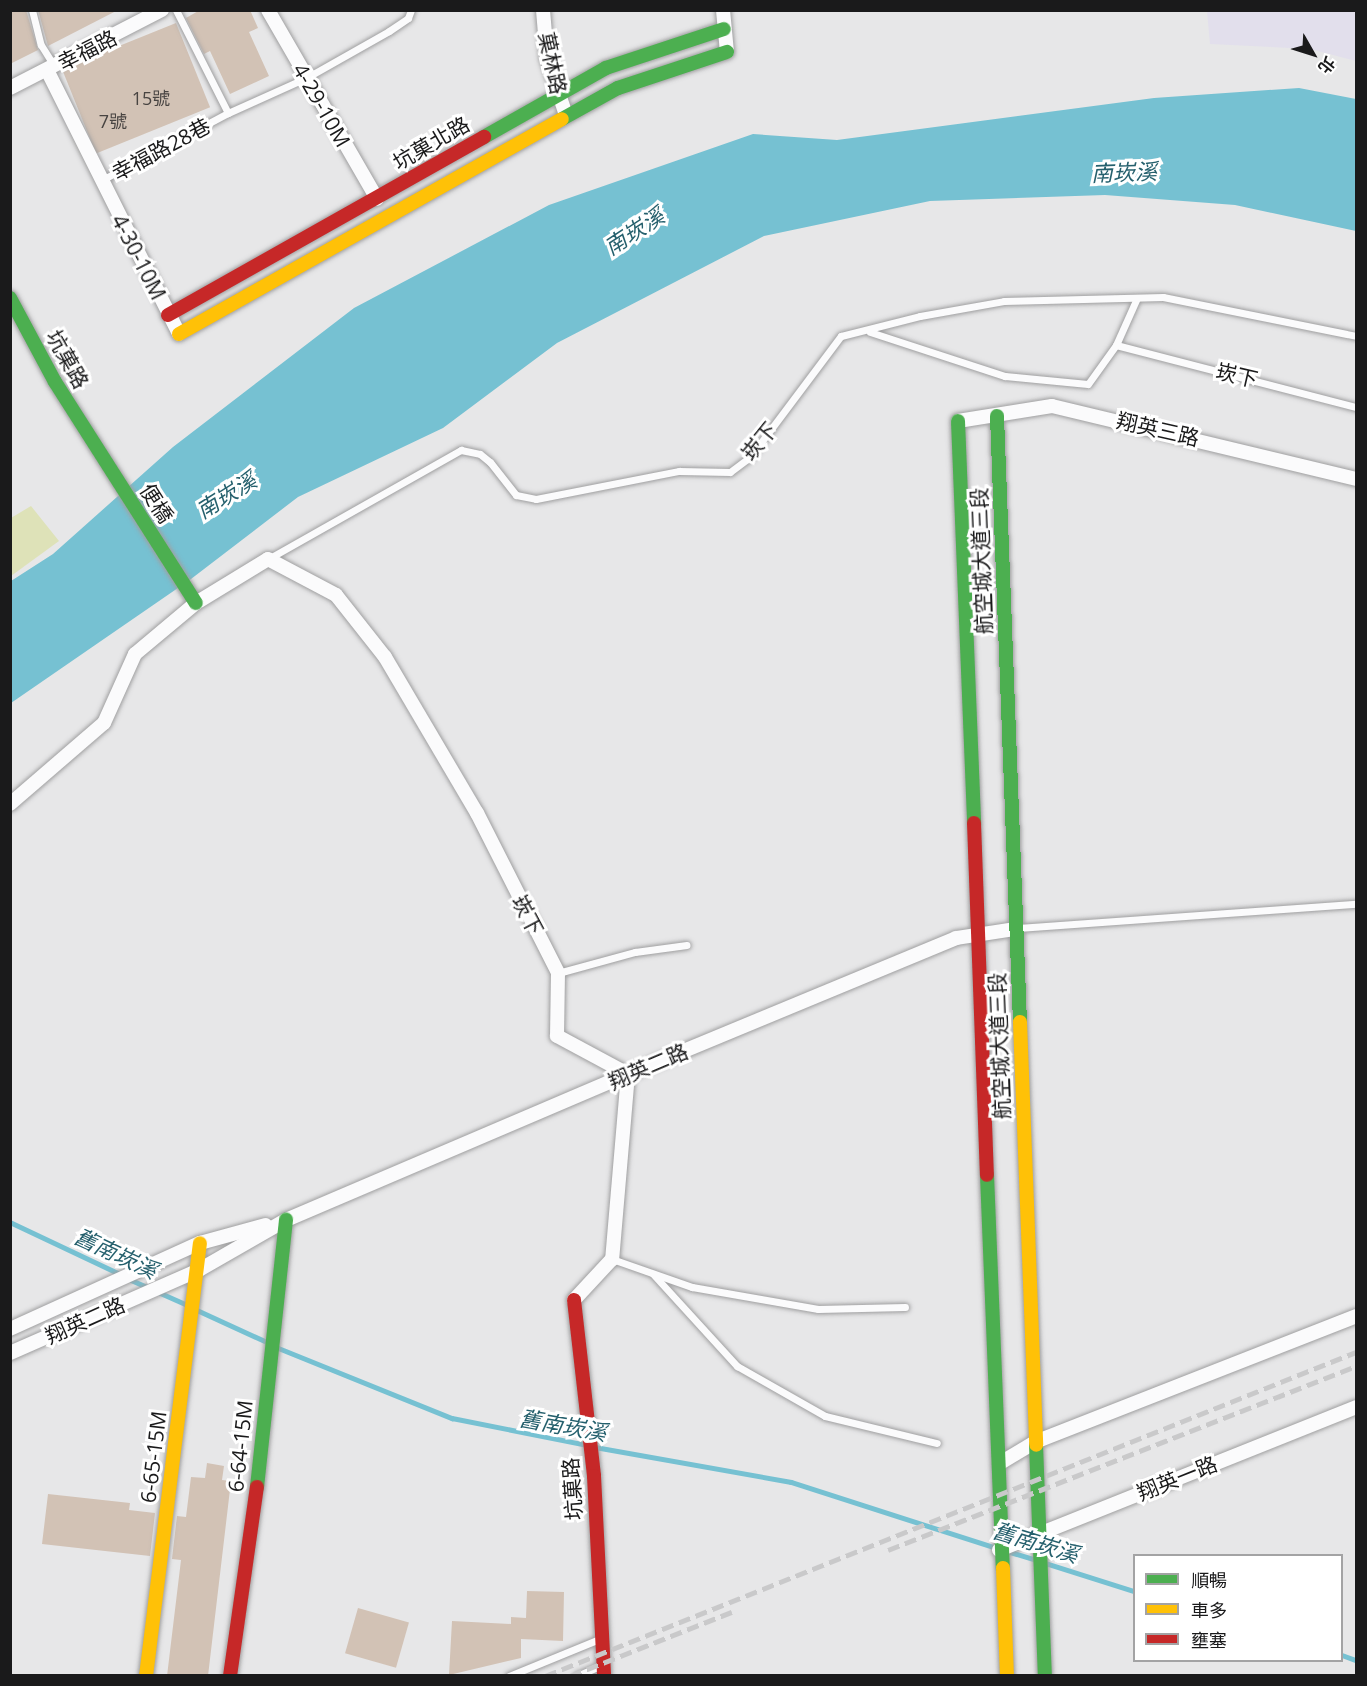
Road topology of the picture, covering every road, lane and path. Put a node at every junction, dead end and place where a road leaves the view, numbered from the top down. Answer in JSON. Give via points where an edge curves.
{"nodes":[{"id":1,"x":32,"y":10,"type":"edge"},
{"id":2,"x":162,"y":10,"type":"edge"},
{"id":3,"x":176,"y":10,"type":"edge"},
{"id":4,"x":268,"y":10,"type":"edge"},
{"id":5,"x":411,"y":10,"type":"edge"},
{"id":6,"x":543,"y":10,"type":"edge"},
{"id":7,"x":723,"y":10,"type":"edge"},
{"id":8,"x":724,"y":29,"type":"junction"},
{"id":9,"x":50,"y":68,"type":"junction"},
{"id":10,"x":306,"y":78,"type":"junction"},
{"id":11,"x":10,"y":88,"type":"edge"},
{"id":12,"x":557,"y":94,"type":"junction"},
{"id":13,"x":228,"y":113,"type":"junction"},
{"id":14,"x":566,"y":115,"type":"junction"},
{"id":15,"x":100,"y":181,"type":"junction"},
{"id":16,"x":377,"y":199,"type":"junction"},
{"id":17,"x":10,"y":298,"type":"edge"},
{"id":18,"x":1137,"y":298,"type":"junction"},
{"id":19,"x":168,"y":315,"type":"junction"},
{"id":20,"x":867,"y":331,"type":"junction"},
{"id":21,"x":179,"y":334,"type":"joint"},
{"id":22,"x":1356,"y":336,"type":"edge"},
{"id":23,"x":1116,"y":345,"type":"junction"},
{"id":24,"x":1356,"y":407,"type":"edge"},
{"id":25,"x":997,"y":416,"type":"junction"},
{"id":26,"x":958,"y":421,"type":"joint"},
{"id":27,"x":91,"y":440,"type":"joint"},
{"id":28,"x":1356,"y":478,"type":"edge"},
{"id":29,"x":268,"y":559,"type":"junction"},
{"id":30,"x":196,"y":603,"type":"junction"},
{"id":31,"x":10,"y":804,"type":"edge"},
{"id":32,"x":1356,"y":904,"type":"edge"},
{"id":33,"x":1015,"y":929,"type":"junction"},
{"id":34,"x":976,"y":932,"type":"junction"},
{"id":35,"x":687,"y":945,"type":"dead end"},
{"id":36,"x":558,"y":972,"type":"junction"},
{"id":37,"x":628,"y":1074,"type":"junction"},
{"id":38,"x":286,"y":1220,"type":"junction"},
{"id":39,"x":200,"y":1243,"type":"junction"},
{"id":40,"x":612,"y":1259,"type":"junction"},
{"id":41,"x":199,"y":1270,"type":"junction"},
{"id":42,"x":653,"y":1274,"type":"junction"},
{"id":43,"x":905,"y":1307,"type":"dead end"},
{"id":44,"x":1356,"y":1316,"type":"edge"},
{"id":45,"x":10,"y":1329,"type":"edge"},
{"id":46,"x":10,"y":1353,"type":"edge"},
{"id":47,"x":1356,"y":1407,"type":"edge"},
{"id":48,"x":1035,"y":1442,"type":"junction"},
{"id":49,"x":937,"y":1443,"type":"dead end"},
{"id":50,"x":1002,"y":1462,"type":"junction"},
{"id":51,"x":1038,"y":1533,"type":"junction"},
{"id":52,"x":999,"y":1550,"type":"junction"},
{"id":53,"x":602,"y":1638,"type":"junction"},
{"id":54,"x":604,"y":1670,"type":"edge"},
{"id":55,"x":146,"y":1676,"type":"edge"},
{"id":56,"x":230,"y":1676,"type":"edge"},
{"id":57,"x":509,"y":1676,"type":"edge"},
{"id":58,"x":577,"y":1676,"type":"edge"},
{"id":59,"x":1007,"y":1676,"type":"edge"},
{"id":60,"x":1045,"y":1676,"type":"edge"}],
"edges":[{"from":1,"to":9,"type":"lane"},
{"from":2,"to":9,"type":"street","name":"幸福路"},
{"from":3,"to":13,"type":"lane","name":"幸福路28巷"},
{"from":4,"to":10,"type":"street","name":"4-29-10M"},
{"from":5,"to":10,"type":"lane","via":[[408,18],[389,31]]},
{"from":6,"to":12,"type":"street","name":"菓林路"},
{"from":7,"to":8,"type":"street"},
{"from":8,"to":12,"type":"street","name":"坑菓北路","via":[[606,68]]},
{"from":8,"to":14,"type":"street","name":"坑菓北路","via":[[727,52],[618,88]]},
{"from":9,"to":11,"type":"street","name":"幸福路"},
{"from":9,"to":15,"type":"street","name":"幸福路28巷"},
{"from":10,"to":13,"type":"lane"},
{"from":10,"to":16,"type":"street","name":"4-29-10M"},
{"from":12,"to":14,"type":"street","name":"菓林路"},
{"from":12,"to":16,"type":"street","name":"坑菓北路"},
{"from":13,"to":15,"type":"lane","name":"幸福路28巷"},
{"from":14,"to":21,"type":"street","name":"坑菓北路"},
{"from":15,"to":19,"type":"street","name":"4-30-10M"},
{"from":16,"to":19,"type":"street","name":"坑菓北路"},
{"from":17,"to":27,"type":"street","name":"坑菓路"},
{"from":18,"to":20,"type":"lane","name":"崁下","via":[[1004,301]]},
{"from":18,"to":22,"type":"lane","name":"崁下","via":[[1163,297]]},
{"from":18,"to":23,"type":"lane"},
{"from":19,"to":21,"type":"street","name":"4-30-10M"},
{"from":20,"to":23,"type":"lane","via":[[1005,376],[1088,384]]},
{"from":20,"to":29,"type":"lane","name":"崁下","via":[[841,336],[825,352],[750,457],[730,472],[679,471],[536,500],[516,495],[480,454],[461,450]]},
{"from":23,"to":24,"type":"lane","name":"崁下"},
{"from":25,"to":26,"type":"street","name":"翔英三路"},
{"from":25,"to":28,"type":"street","name":"翔英三路","via":[[1052,406]]},
{"from":25,"to":33,"type":"street","name":"航空城大道三段"},
{"from":26,"to":34,"type":"street","name":"航空城大道三段"},
{"from":27,"to":30,"type":"street","name":"便橋"},
{"from":29,"to":30,"type":"street","name":"崁下"},
{"from":29,"to":36,"type":"street","name":"崁下","via":[[336,595],[358,618],[477,813]]},
{"from":30,"to":31,"type":"street","name":"崁下","via":[[135,654],[104,723]]},
{"from":32,"to":33,"type":"lane"},
{"from":33,"to":34,"type":"street","name":"翔英二路"},
{"from":33,"to":48,"type":"street","name":"航空城大道三段"},
{"from":34,"to":37,"type":"street","name":"翔英二路"},
{"from":34,"to":50,"type":"street","name":"航空城大道三段"},
{"from":35,"to":36,"type":"lane","via":[[635,952]]},
{"from":36,"to":37,"type":"street","name":"崁下","via":[[557,1036]]},
{"from":37,"to":38,"type":"street","name":"翔英二路"},
{"from":37,"to":40,"type":"street"},
{"from":38,"to":39,"type":"street","name":"翔英二路"},
{"from":38,"to":41,"type":"street","name":"翔英二路"},
{"from":38,"to":56,"type":"street","name":"6-64-15M","via":[[252,1534]]},
{"from":39,"to":41,"type":"street","name":"6-65-15M"},
{"from":39,"to":45,"type":"street","name":"翔英二路"},
{"from":40,"to":42,"type":"lane"},
{"from":40,"to":53,"type":"street","name":"坑菓路","via":[[574,1300],[594,1476]]},
{"from":41,"to":46,"type":"street","name":"翔英二路"},
{"from":41,"to":55,"type":"street","name":"6-65-15M"},
{"from":42,"to":43,"type":"lane","via":[[692,1287],[818,1309]]},
{"from":42,"to":49,"type":"lane","via":[[737,1366],[825,1416]]},
{"from":44,"to":48,"type":"street"},
{"from":47,"to":51,"type":"street","name":"翔英一路"},
{"from":48,"to":50,"type":"street"},
{"from":48,"to":51,"type":"street","name":"航空城大道三段"},
{"from":50,"to":52,"type":"street","name":"航空城大道三段"},
{"from":51,"to":52,"type":"street","name":"翔英一路"},
{"from":51,"to":60,"type":"street","name":"航空城大道三段"},
{"from":52,"to":59,"type":"street","name":"航空城大道三段"},
{"from":53,"to":54,"type":"street","name":"坑菓路"},
{"from":53,"to":57,"type":"lane"},
{"from":54,"to":58,"type":"lane"}]}
